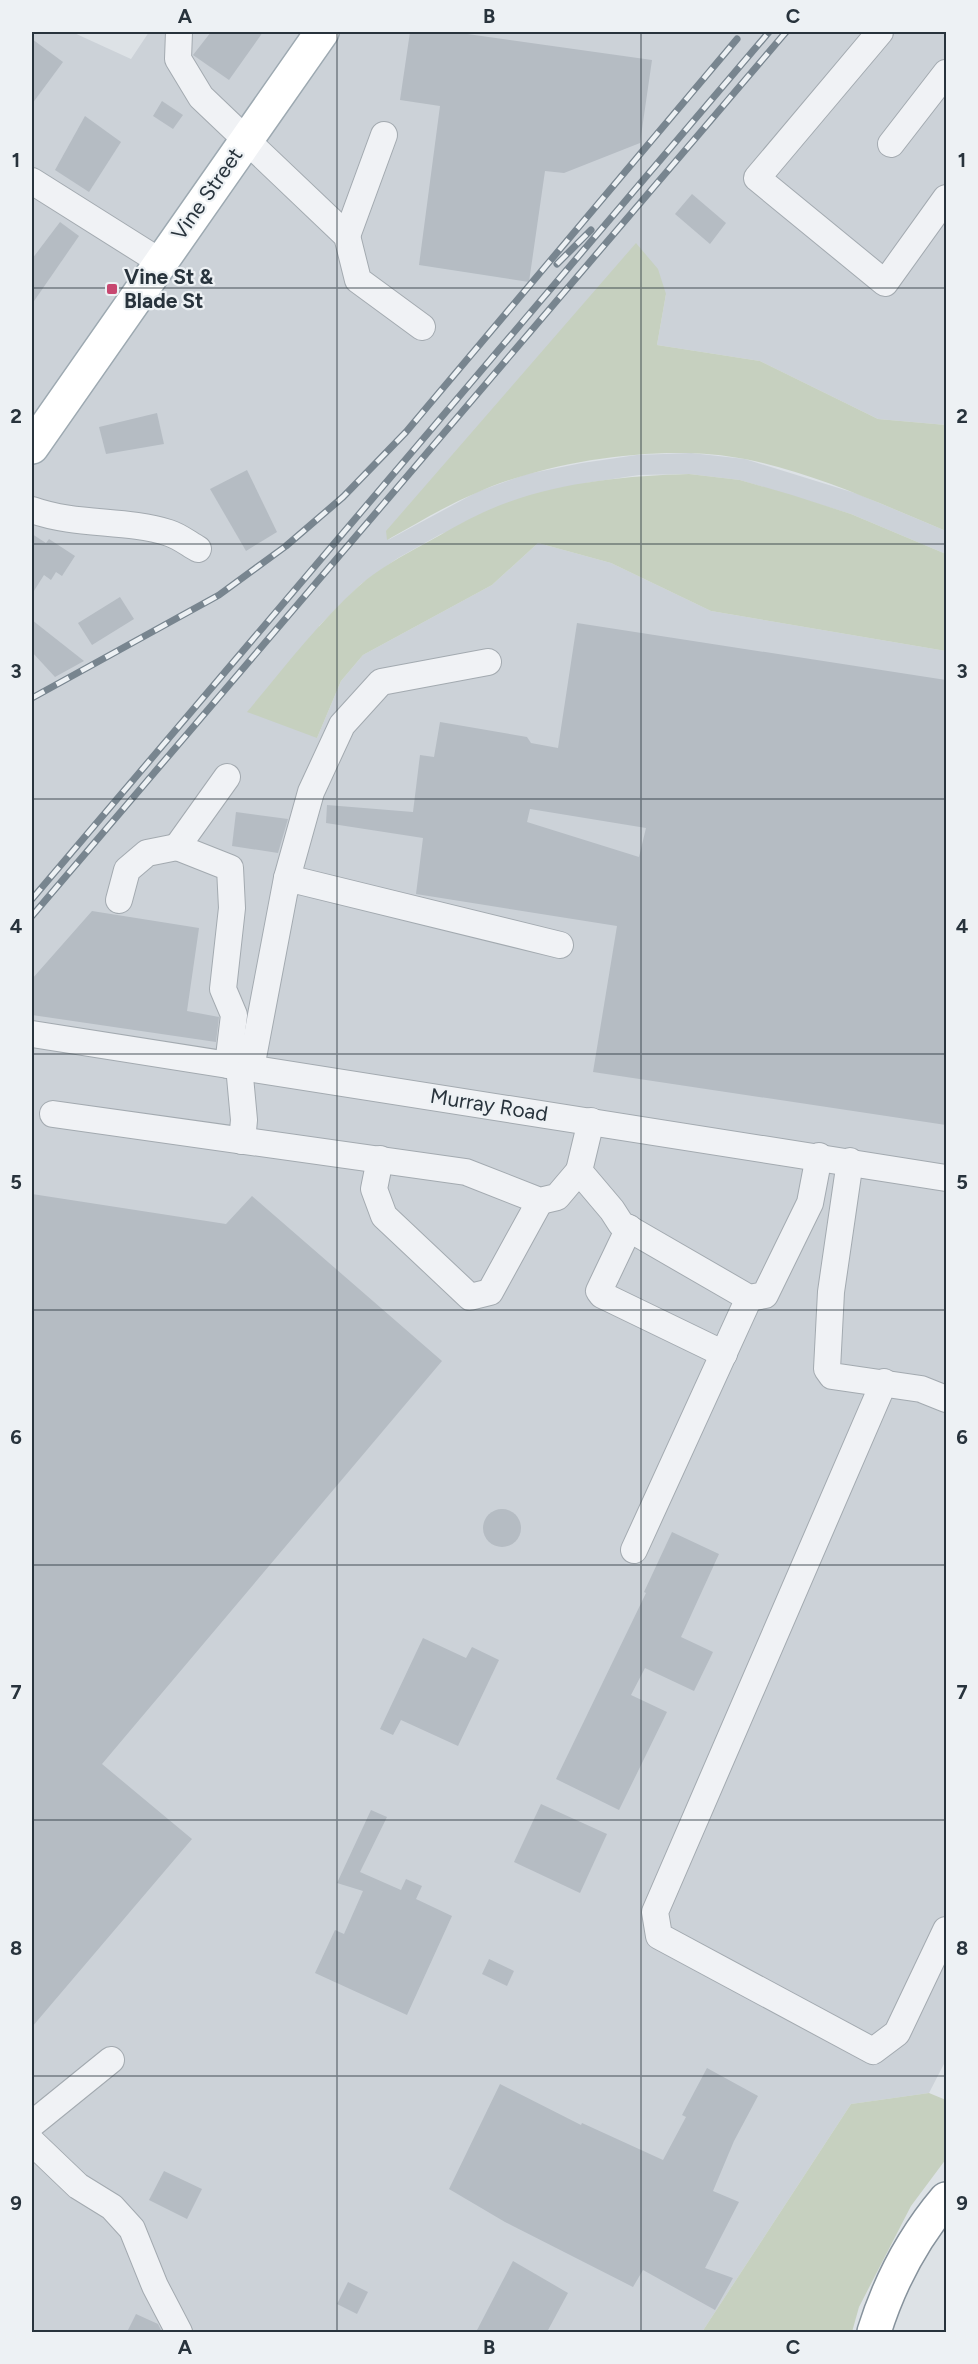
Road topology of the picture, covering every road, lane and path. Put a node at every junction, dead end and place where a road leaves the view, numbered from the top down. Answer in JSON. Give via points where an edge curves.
{"nodes":[{"id":1,"x":179,"y":32,"type":"edge"},
{"id":2,"x":322,"y":32,"type":"edge"},
{"id":3,"x":880,"y":32,"type":"edge"},
{"id":4,"x":946,"y":73,"type":"edge"},
{"id":5,"x":384,"y":135,"type":"dead end"},
{"id":6,"x":245,"y":140,"type":"junction"},
{"id":7,"x":891,"y":144,"type":"dead end"},
{"id":8,"x":32,"y":181,"type":"edge"},
{"id":9,"x":946,"y":198,"type":"edge"},
{"id":10,"x":347,"y":236,"type":"junction"},
{"id":11,"x":159,"y":261,"type":"junction"},
{"id":12,"x":422,"y":327,"type":"dead end"},
{"id":13,"x":32,"y":447,"type":"edge"},
{"id":14,"x":32,"y":510,"type":"edge"},
{"id":15,"x":198,"y":549,"type":"dead end"},
{"id":16,"x":488,"y":662,"type":"dead end"},
{"id":17,"x":227,"y":777,"type":"dead end"},
{"id":18,"x":177,"y":847,"type":"junction"},
{"id":19,"x":287,"y":878,"type":"junction"},
{"id":20,"x":119,"y":900,"type":"dead end"},
{"id":21,"x":560,"y":945,"type":"dead end"},
{"id":22,"x":32,"y":1034,"type":"edge"},
{"id":23,"x":239,"y":1066,"type":"junction"},
{"id":24,"x":53,"y":1114,"type":"dead end"},
{"id":25,"x":591,"y":1121,"type":"junction"},
{"id":26,"x":242,"y":1141,"type":"junction"},
{"id":27,"x":819,"y":1156,"type":"junction"},
{"id":28,"x":380,"y":1159,"type":"junction"},
{"id":29,"x":850,"y":1161,"type":"junction"},
{"id":30,"x":579,"y":1171,"type":"junction"},
{"id":31,"x":946,"y":1178,"type":"edge"},
{"id":32,"x":540,"y":1201,"type":"junction"},
{"id":33,"x":629,"y":1228,"type":"junction"},
{"id":34,"x":749,"y":1298,"type":"junction"},
{"id":35,"x":724,"y":1354,"type":"junction"},
{"id":36,"x":884,"y":1382,"type":"junction"},
{"id":37,"x":946,"y":1399,"type":"edge"},
{"id":38,"x":634,"y":1550,"type":"dead end"},
{"id":39,"x":946,"y":1930,"type":"edge"},
{"id":40,"x":111,"y":2060,"type":"dead end"},
{"id":41,"x":32,"y":2124,"type":"edge"},
{"id":42,"x":32,"y":2142,"type":"edge"},
{"id":43,"x":946,"y":2199,"type":"edge"},
{"id":44,"x":179,"y":2332,"type":"edge"},
{"id":45,"x":874,"y":2332,"type":"edge"}],
"edges":[{"from":1,"to":6,"type":"street","via":[[178,59],[201,97]]},
{"from":2,"to":6,"type":"main road","name":"Vine Street"},
{"from":3,"to":9,"type":"street","via":[[757,178],[885,283]]},
{"from":4,"to":7,"type":"street"},
{"from":5,"to":10,"type":"street"},
{"from":6,"to":10,"type":"street"},
{"from":6,"to":11,"type":"main road","name":"Vine Street"},
{"from":8,"to":11,"type":"street"},
{"from":10,"to":12,"type":"street","via":[[358,280]]},
{"from":11,"to":13,"type":"main road","name":"Vine Street"},
{"from":14,"to":15,"type":"street","via":[[171,534]]},
{"from":16,"to":19,"type":"street","via":[[381,682],[342,725],[311,792]]},
{"from":17,"to":18,"type":"street"},
{"from":18,"to":20,"type":"street","via":[[147,853],[127,870]]},
{"from":18,"to":23,"type":"street","via":[[230,868],[232,908],[222,989],[234,1015]]},
{"from":19,"to":21,"type":"street"},
{"from":19,"to":23,"type":"street"},
{"from":22,"to":23,"type":"street","name":"Murray Road"},
{"from":23,"to":25,"type":"street","name":"Murray Road"},
{"from":23,"to":26,"type":"street"},
{"from":24,"to":26,"type":"street"},
{"from":25,"to":27,"type":"street","name":"Murray Road"},
{"from":25,"to":30,"type":"street"},
{"from":26,"to":28,"type":"street"},
{"from":27,"to":29,"type":"street","name":"Murray Road"},
{"from":27,"to":34,"type":"street","via":[[810,1203],[765,1295]]},
{"from":28,"to":32,"type":"street","via":[[466,1172]]},
{"from":28,"to":32,"type":"street","via":[[374,1189],[384,1216],[471,1297],[490,1292]]},
{"from":29,"to":31,"type":"street","name":"Murray Road"},
{"from":29,"to":36,"type":"street","via":[[831,1292],[827,1369],[832,1376]]},
{"from":30,"to":32,"type":"street","via":[[557,1197]]},
{"from":30,"to":33,"type":"street","via":[[621,1224]]},
{"from":33,"to":34,"type":"street"},
{"from":33,"to":35,"type":"street","via":[[599,1291],[602,1295]]},
{"from":34,"to":35,"type":"street"},
{"from":35,"to":38,"type":"street"},
{"from":36,"to":37,"type":"street","via":[[921,1389]]},
{"from":36,"to":39,"type":"street","via":[[655,1912],[659,1936],[873,2051],[897,2033]]},
{"from":40,"to":41,"type":"street"},
{"from":42,"to":44,"type":"street","via":[[78,2186],[112,2207],[132,2229]]},
{"from":43,"to":45,"type":"main road","via":[[901,2265]]}]}
